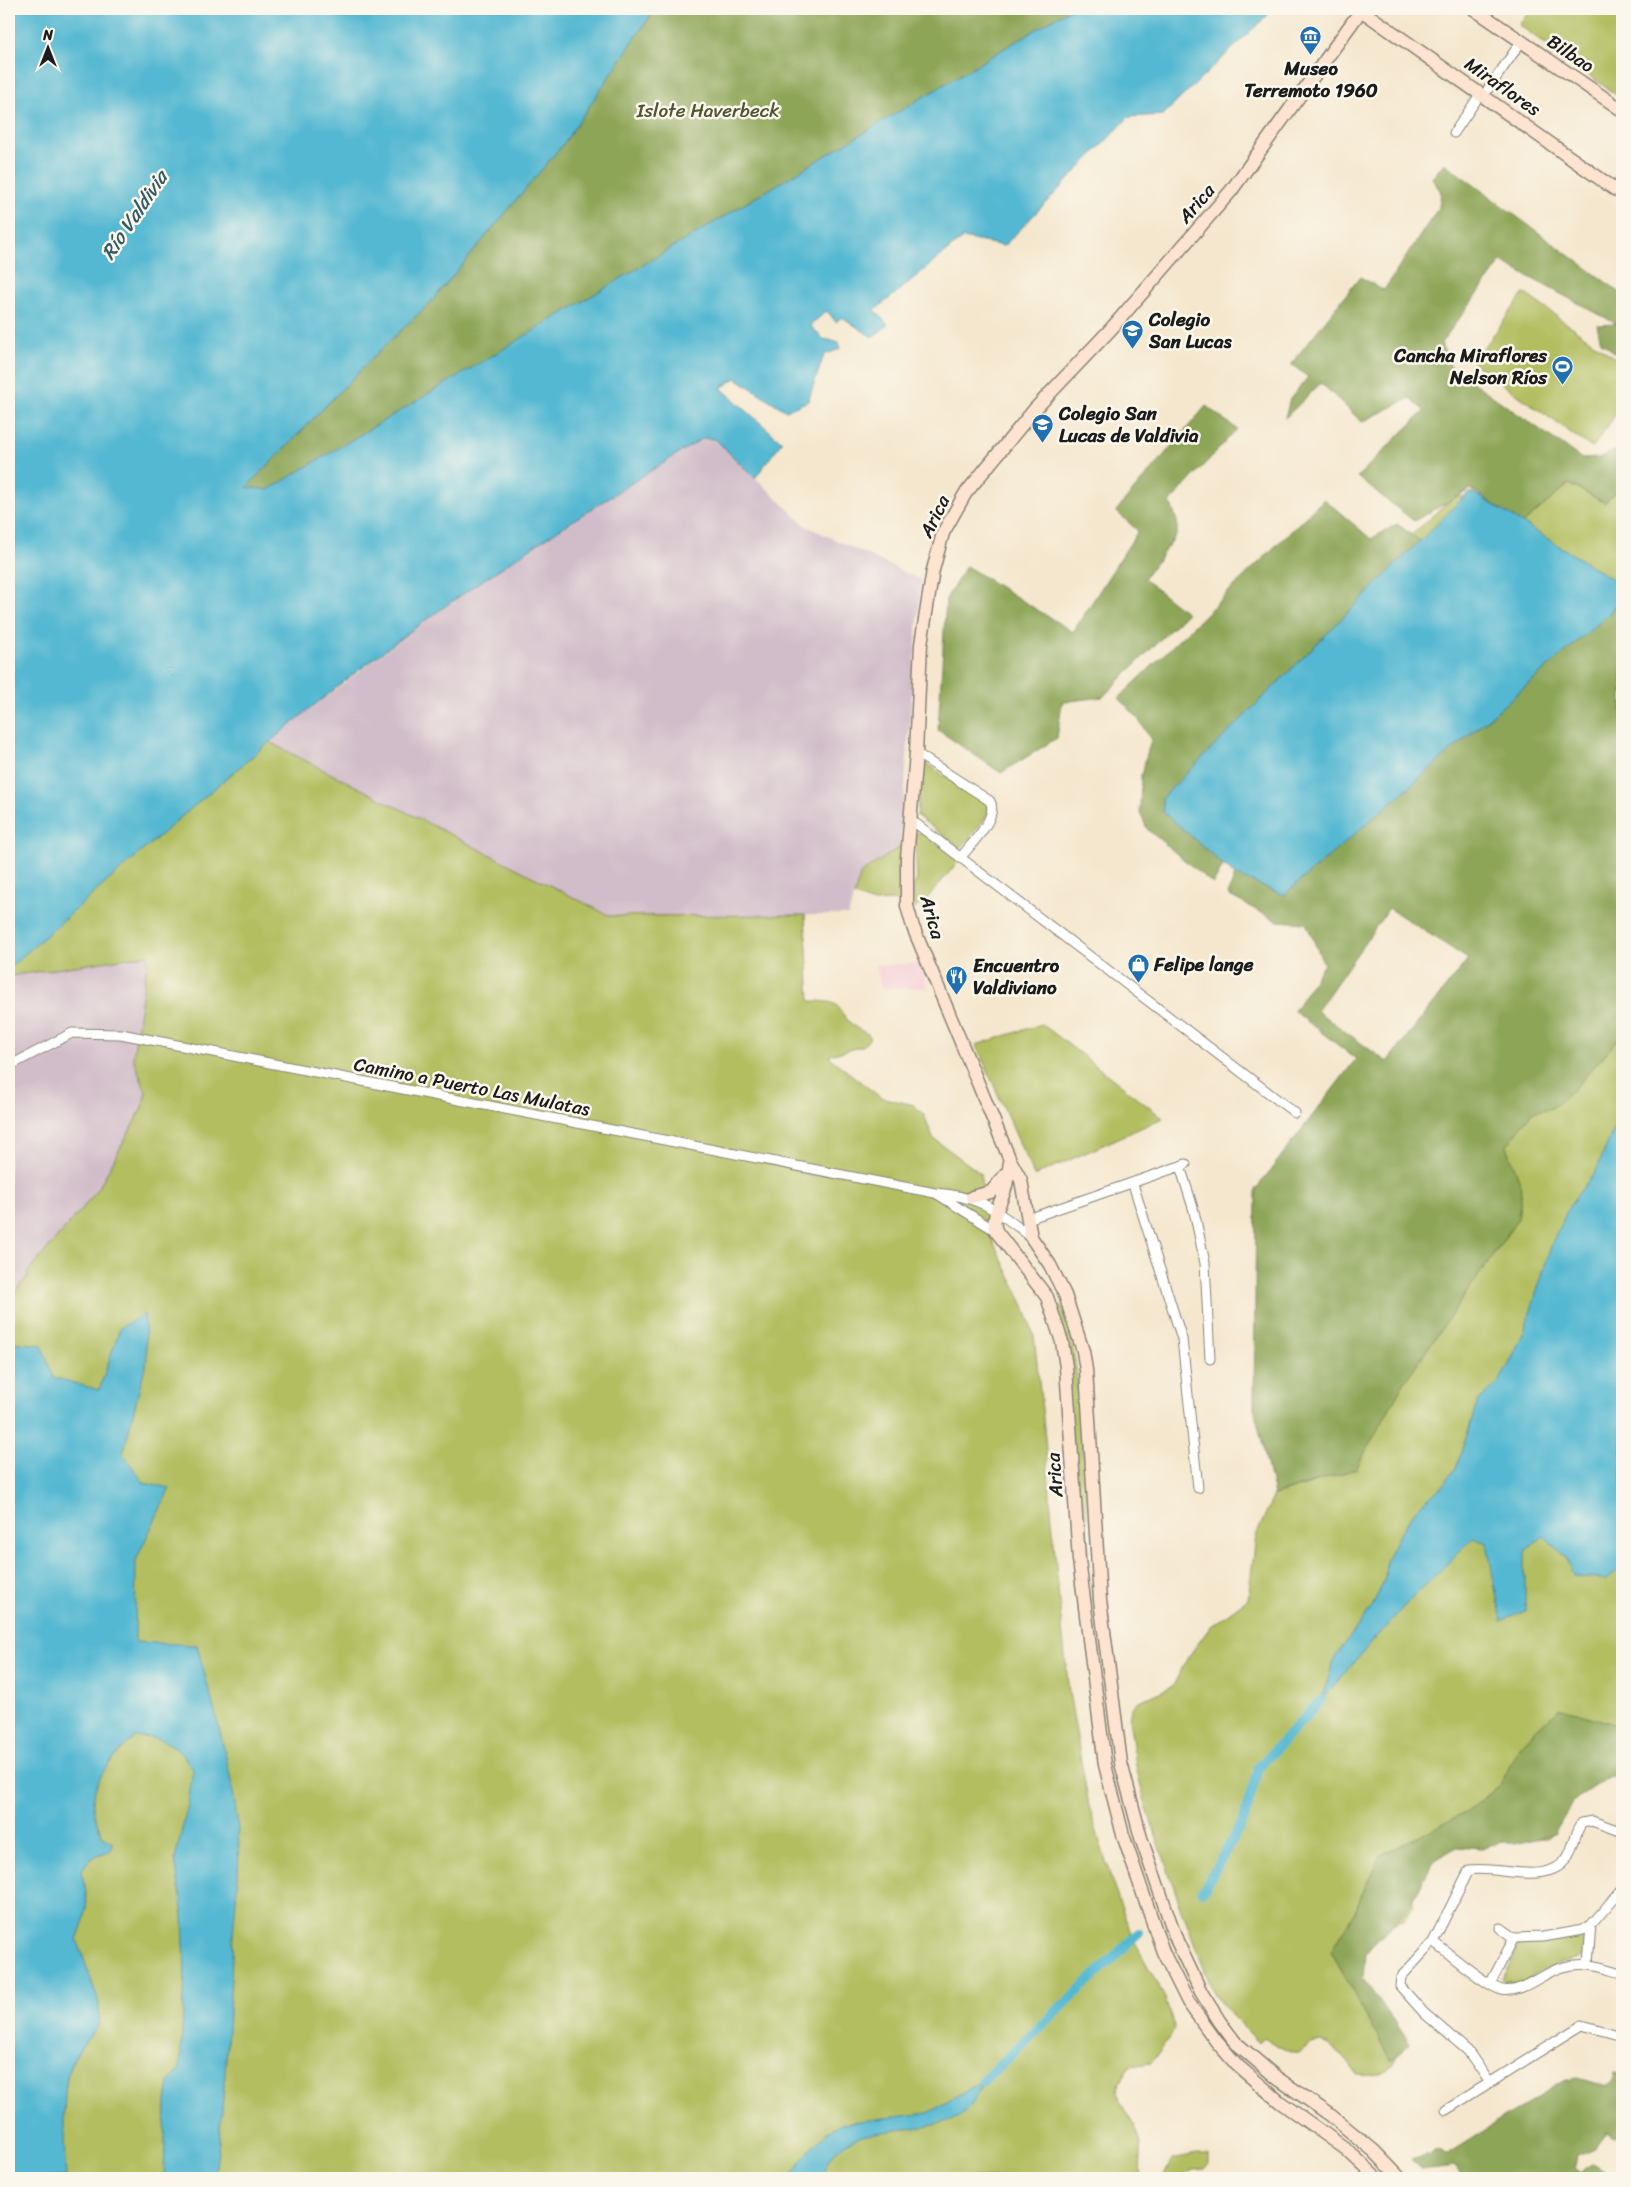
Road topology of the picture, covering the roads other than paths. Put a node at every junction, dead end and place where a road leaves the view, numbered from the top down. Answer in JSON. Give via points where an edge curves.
{"nodes":[{"id":1,"x":1361,"y":9,"type":"edge"},
{"id":2,"x":1474,"y":9,"type":"edge"},
{"id":3,"x":1521,"y":42,"type":"junction"},
{"id":4,"x":1484,"y":95,"type":"junction"},
{"id":5,"x":1622,"y":110,"type":"edge"},
{"id":6,"x":1454,"y":133,"type":"dead end"},
{"id":7,"x":1620,"y":189,"type":"edge"},
{"id":8,"x":916,"y":753,"type":"junction"},
{"id":9,"x":910,"y":819,"type":"junction"},
{"id":10,"x":961,"y":857,"type":"junction"},
{"id":11,"x":9,"y":1066,"type":"edge"},
{"id":12,"x":1295,"y":1113,"type":"dead end"},
{"id":13,"x":1009,"y":1165,"type":"junction"},
{"id":14,"x":1133,"y":1184,"type":"junction"},
{"id":15,"x":935,"y":1193,"type":"junction"},
{"id":16,"x":972,"y":1198,"type":"junction"},
{"id":17,"x":997,"y":1210,"type":"junction"},
{"id":18,"x":1028,"y":1219,"type":"junction"},
{"id":19,"x":996,"y":1231,"type":"junction"},
{"id":20,"x":1031,"y":1237,"type":"junction"},
{"id":21,"x":1210,"y":1359,"type":"dead end"},
{"id":22,"x":1198,"y":1488,"type":"dead end"},
{"id":23,"x":1622,"y":1832,"type":"edge"},
{"id":24,"x":1622,"y":1889,"type":"edge"},
{"id":25,"x":1591,"y":1925,"type":"junction"},
{"id":26,"x":1500,"y":1928,"type":"dead end"},
{"id":27,"x":1514,"y":1938,"type":"junction"},
{"id":28,"x":1433,"y":1942,"type":"junction"},
{"id":29,"x":1588,"y":1963,"type":"junction"},
{"id":30,"x":1622,"y":1973,"type":"edge"},
{"id":31,"x":1490,"y":1984,"type":"junction"},
{"id":32,"x":1622,"y":2036,"type":"edge"},
{"id":33,"x":1490,"y":2083,"type":"junction"},
{"id":34,"x":1446,"y":2110,"type":"dead end"},
{"id":35,"x":1376,"y":2177,"type":"edge"},
{"id":36,"x":1400,"y":2178,"type":"edge"}],
"edges":[{"from":1,"to":4,"type":"main road","name":"Miraflores"},
{"from":1,"to":8,"type":"main road","name":"Arica","via":[[1231,191],[1110,330],[1034,410],[965,494],[942,533],[932,570],[921,644]]},
{"from":2,"to":3,"type":"main road","name":"Bilbao"},
{"from":3,"to":4,"type":"street"},
{"from":3,"to":5,"type":"main road","name":"Bilbao"},
{"from":4,"to":6,"type":"street","via":[[1477,99]]},
{"from":4,"to":7,"type":"main road","name":"Miraflores"},
{"from":8,"to":9,"type":"main road","name":"Arica"},
{"from":8,"to":10,"type":"street","via":[[993,806],[992,817]]},
{"from":9,"to":10,"type":"street"},
{"from":9,"to":13,"type":"main road","name":"Arica","via":[[907,906]]},
{"from":10,"to":12,"type":"street"},
{"from":11,"to":15,"type":"street","name":"Camino a Puerto Las Mulatas","via":[[72,1033],[121,1034]]},
{"from":13,"to":16,"type":"main road","via":[[991,1192]]},
{"from":13,"to":17,"type":"main road","via":[[1005,1190]]},
{"from":13,"to":18,"type":"main road","name":"Arica","via":[[1021,1180]]},
{"from":14,"to":18,"type":"street"},
{"from":14,"to":21,"type":"street","via":[[1183,1165],[1205,1263]]},
{"from":14,"to":22,"type":"street","via":[[1182,1339]]},
{"from":15,"to":16,"type":"street","name":"Camino a Puerto Las Mulatas"},
{"from":15,"to":19,"type":"street","name":"Camino a Puerto Las Mulatas"},
{"from":16,"to":17,"type":"street","name":"Camino a Puerto Las Mulatas"},
{"from":17,"to":19,"type":"main road","via":[[994,1218]]},
{"from":17,"to":20,"type":"street","name":"Camino a Puerto Las Mulatas"},
{"from":18,"to":20,"type":"main road","name":"Arica"},
{"from":19,"to":35,"type":"main road","name":"Arica","via":[[1047,1298],[1062,1342],[1078,1560],[1104,1765],[1163,1952],[1177,1983],[1211,2034],[1237,2065],[1280,2102],[1346,2149]]},
{"from":20,"to":36,"type":"main road","name":"Arica","via":[[1065,1296],[1083,1351],[1100,1600],[1121,1763],[1177,1941],[1191,1973],[1220,2022],[1248,2055],[1360,2139]]},
{"from":23,"to":28,"type":"street","via":[[1592,1821],[1582,1823],[1575,1832],[1567,1857],[1558,1867],[1543,1874],[1480,1868],[1468,1870]]},
{"from":24,"to":25,"type":"street"},
{"from":25,"to":27,"type":"street","via":[[1568,1934]]},
{"from":25,"to":29,"type":"street"},
{"from":26,"to":27,"type":"street"},
{"from":27,"to":31,"type":"street"},
{"from":28,"to":31,"type":"street"},
{"from":28,"to":33,"type":"street","via":[[1401,1977],[1400,1986],[1468,2051]]},
{"from":29,"to":30,"type":"street"},
{"from":29,"to":31,"type":"street","via":[[1561,1967],[1517,1988],[1502,1990]]},
{"from":32,"to":33,"type":"street","via":[[1582,2025]]},
{"from":33,"to":34,"type":"street"}]}
